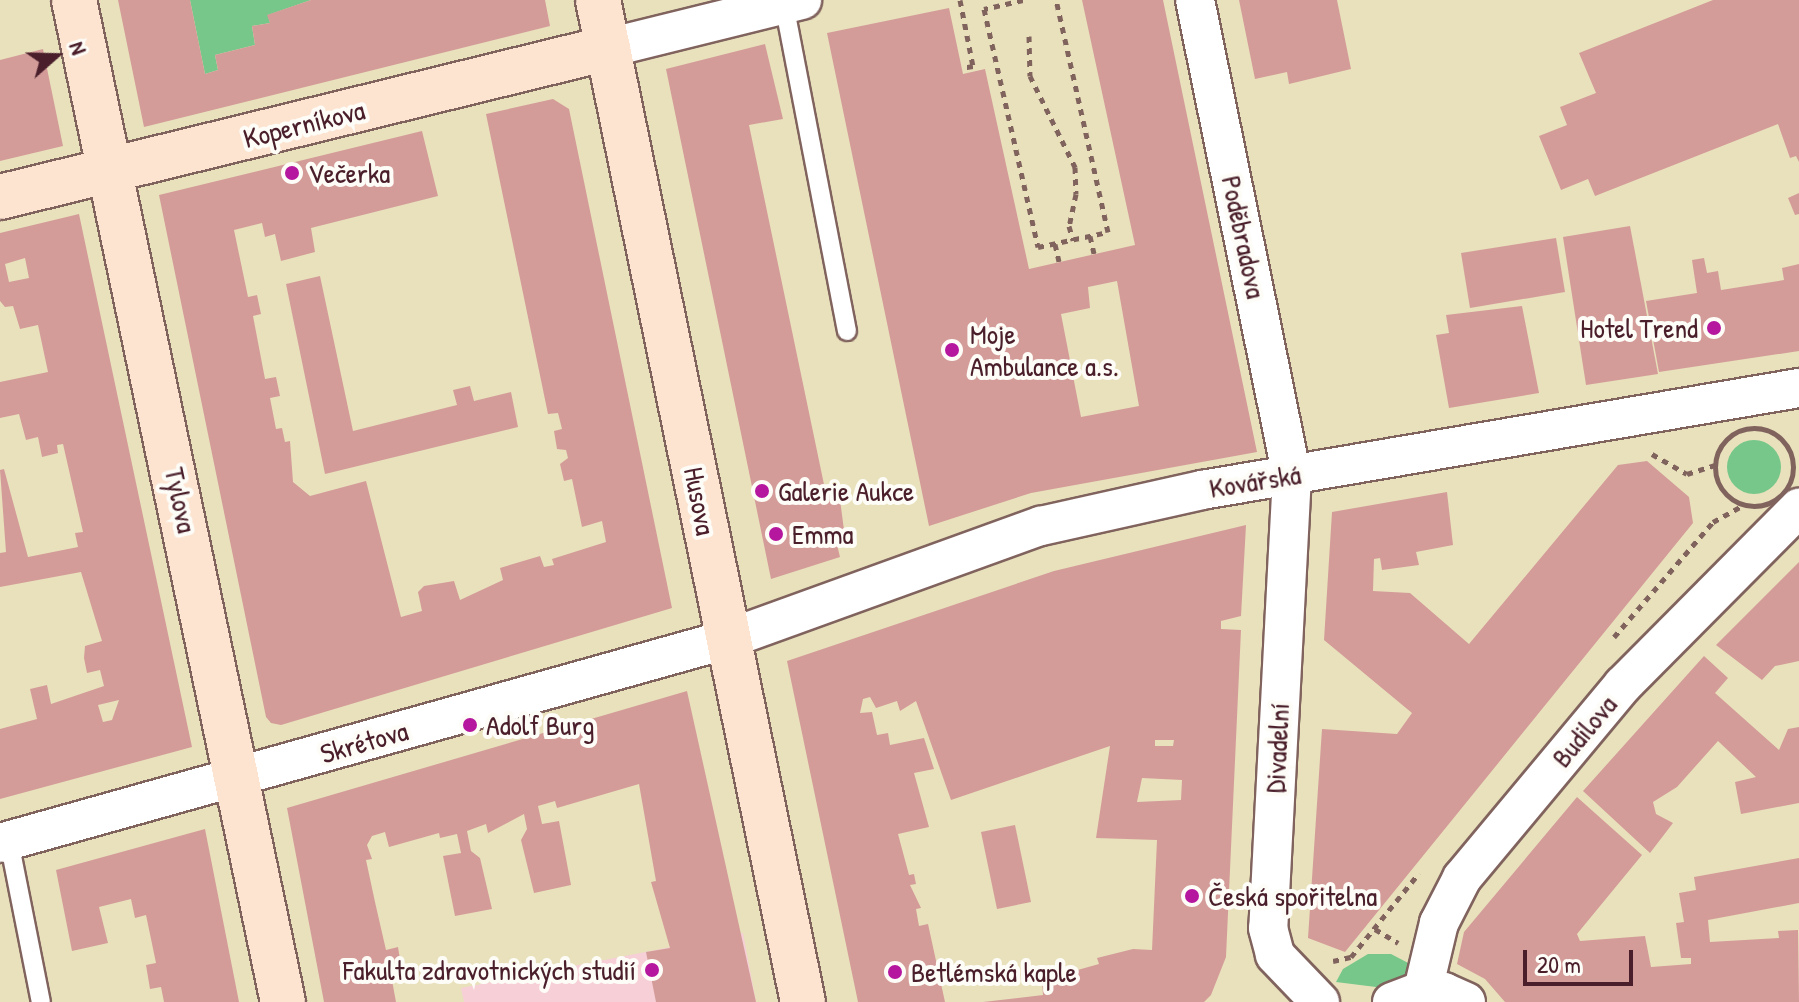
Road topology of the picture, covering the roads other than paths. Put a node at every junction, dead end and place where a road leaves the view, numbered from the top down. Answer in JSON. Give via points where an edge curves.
{"nodes":[{"id":1,"x":74,"y":0,"type":"edge"},
{"id":2,"x":598,"y":0,"type":"edge"},
{"id":3,"x":1195,"y":0,"type":"edge"},
{"id":4,"x":793,"y":2,"type":"edge"},
{"id":5,"x":608,"y":48,"type":"junction"},
{"id":6,"x":110,"y":172,"type":"junction"},
{"id":7,"x":0,"y":197,"type":"edge"},
{"id":8,"x":847,"y":331,"type":"dead end"},
{"id":9,"x":1799,"y":388,"type":"edge"},
{"id":10,"x":1292,"y":475,"type":"junction"},
{"id":11,"x":1799,"y":508,"type":"edge"},
{"id":12,"x":728,"y":639,"type":"junction"},
{"id":13,"x":239,"y":777,"type":"junction"},
{"id":14,"x":4,"y":842,"type":"edge"},
{"id":15,"x":1408,"y":996,"type":"edge"},
{"id":16,"x":1307,"y":999,"type":"edge"},
{"id":17,"x":41,"y":1002,"type":"edge"},
{"id":18,"x":283,"y":1002,"type":"edge"},
{"id":19,"x":803,"y":1002,"type":"edge"},
{"id":20,"x":1466,"y":1002,"type":"edge"}],
"edges":[{"from":1,"to":6,"type":"street","name":"Tylova"},
{"from":2,"to":5,"type":"street","name":"Husova"},
{"from":3,"to":10,"type":"street","name":"Poděbradova"},
{"from":4,"to":5,"type":"street"},
{"from":4,"to":8,"type":"lane"},
{"from":5,"to":6,"type":"street","name":"Koperníkova"},
{"from":5,"to":12,"type":"street","name":"Husova"},
{"from":6,"to":7,"type":"street","name":"Koperníkova"},
{"from":6,"to":13,"type":"street","name":"Tylova"},
{"from":9,"to":10,"type":"street","name":"Kovářská"},
{"from":10,"to":12,"type":"street","name":"Kovářská","via":[[1041,526]]},
{"from":10,"to":16,"type":"street","name":"Divadelní","via":[[1268,928],[1275,955]]},
{"from":11,"to":15,"type":"street","name":"Budilova","via":[[1623,685],[1462,878]]},
{"from":12,"to":13,"type":"street","name":"Skrétova"},
{"from":12,"to":19,"type":"street","name":"Husova"},
{"from":13,"to":14,"type":"street","name":"Skrétova"},
{"from":13,"to":18,"type":"street","name":"Tylova"},
{"from":14,"to":17,"type":"lane"},
{"from":15,"to":20,"type":"street"}]}
